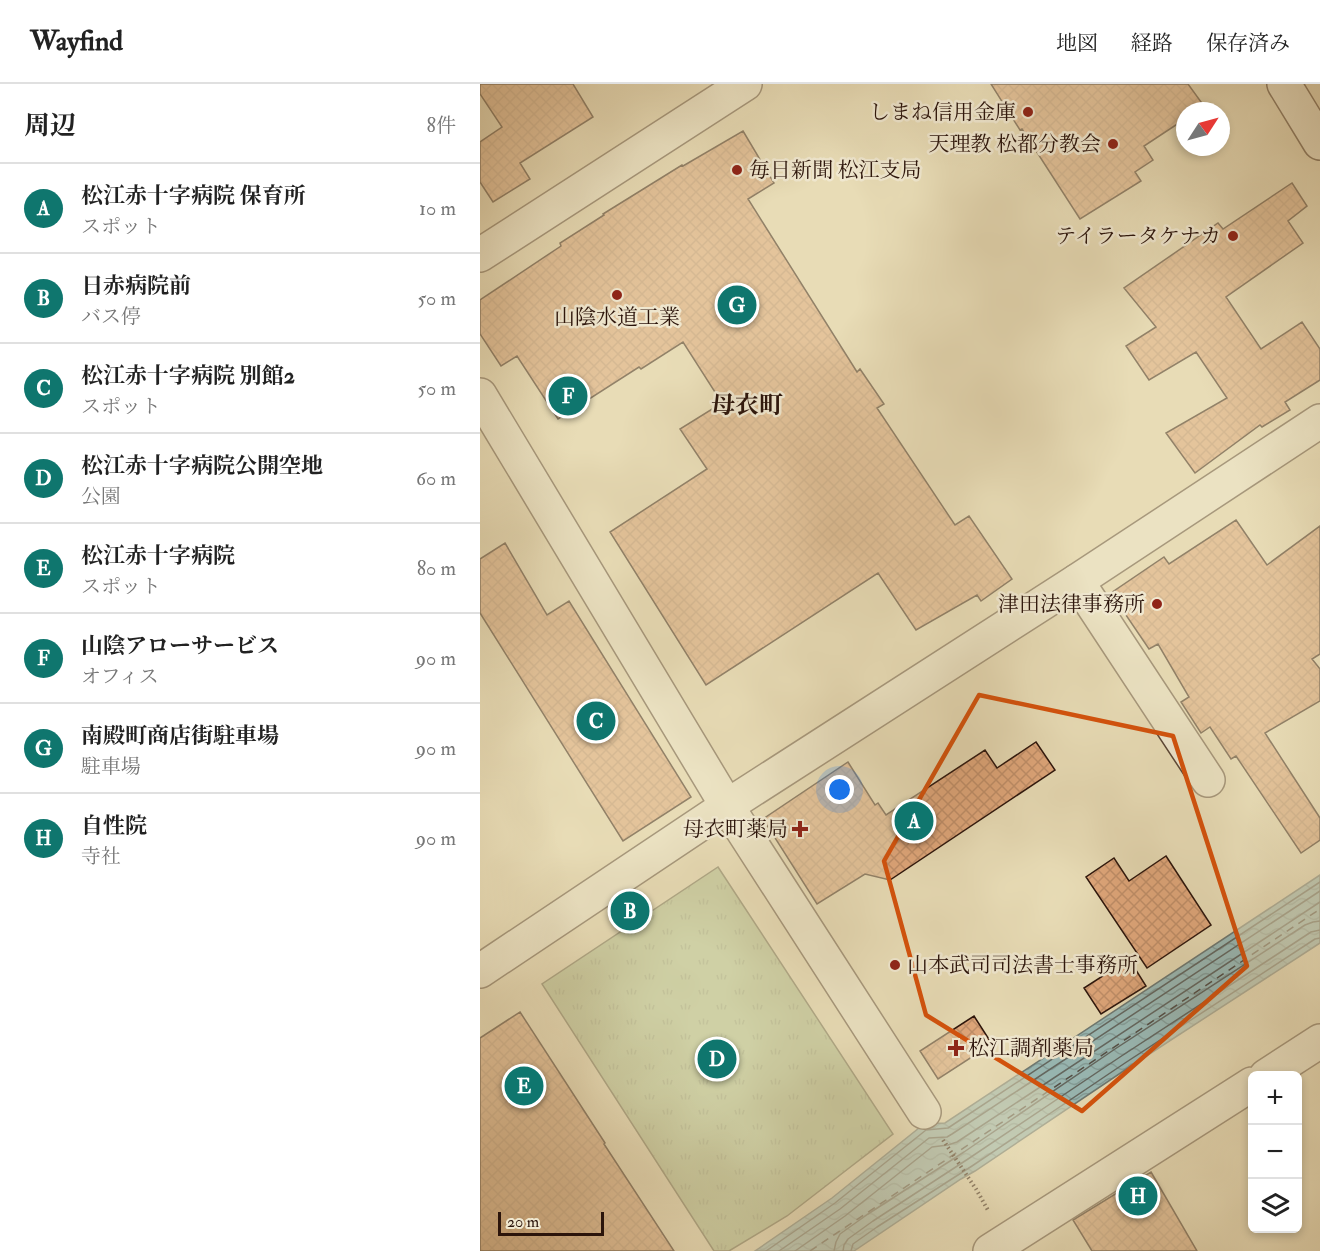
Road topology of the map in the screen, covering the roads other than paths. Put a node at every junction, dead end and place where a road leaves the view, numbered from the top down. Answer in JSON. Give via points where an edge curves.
{"nodes":[{"id":1,"x":745,"y":84,"type":"edge"},
{"id":2,"x":1284,"y":84,"type":"edge"},
{"id":3,"x":1320,"y":143,"type":"edge"},
{"id":4,"x":480,"y":255,"type":"edge"},
{"id":5,"x":480,"y":395,"type":"edge"},
{"id":6,"x":1320,"y":421,"type":"edge"},
{"id":7,"x":1077,"y":580,"type":"junction"},
{"id":8,"x":1208,"y":780,"type":"dead end"},
{"id":9,"x":727,"y":806,"type":"junction"},
{"id":10,"x":480,"y":971,"type":"edge"},
{"id":11,"x":1320,"y":1041,"type":"edge"},
{"id":12,"x":1274,"y":1071,"type":"edge"},
{"id":13,"x":1248,"y":1087,"type":"edge"},
{"id":14,"x":924,"y":1112,"type":"road end"},
{"id":15,"x":990,"y":1251,"type":"edge"}],
"edges":[{"from":1,"to":4,"type":"street"},
{"from":2,"to":3,"type":"street"},
{"from":5,"to":9,"type":"street"},
{"from":6,"to":7,"type":"street"},
{"from":7,"to":8,"type":"street"},
{"from":7,"to":9,"type":"street"},
{"from":9,"to":10,"type":"street"},
{"from":9,"to":14,"type":"street"},
{"from":11,"to":12,"type":"street"},
{"from":13,"to":15,"type":"street"}]}
